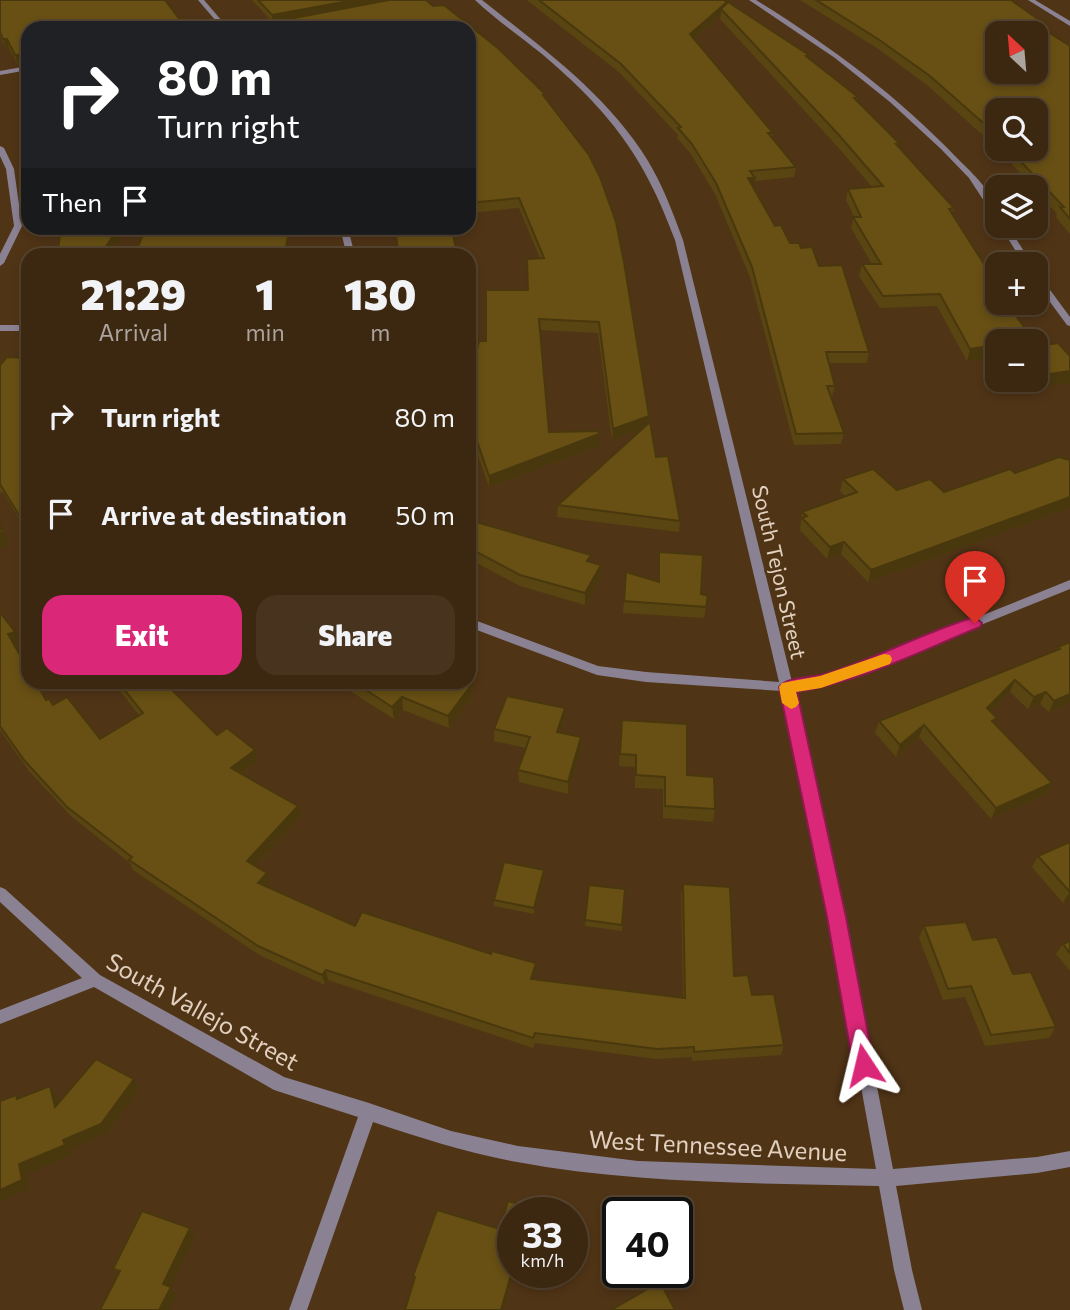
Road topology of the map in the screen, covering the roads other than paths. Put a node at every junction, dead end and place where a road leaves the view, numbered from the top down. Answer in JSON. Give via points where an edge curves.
{"nodes":[{"id":1,"x":201,"y":0,"type":"edge"},
{"id":2,"x":478,"y":0,"type":"edge"},
{"id":3,"x":752,"y":0,"type":"edge"},
{"id":4,"x":1031,"y":0,"type":"edge"},
{"id":5,"x":219,"y":21,"type":"edge"},
{"id":6,"x":1070,"y":24,"type":"edge"},
{"id":7,"x":21,"y":69,"type":"edge"},
{"id":8,"x":0,"y":73,"type":"edge"},
{"id":9,"x":0,"y":148,"type":"edge"},
{"id":10,"x":985,"y":197,"type":"edge"},
{"id":11,"x":0,"y":263,"type":"edge"},
{"id":12,"x":1048,"y":294,"type":"edge"},
{"id":13,"x":1070,"y":323,"type":"edge"},
{"id":14,"x":0,"y":328,"type":"edge"},
{"id":15,"x":21,"y":328,"type":"edge"},
{"id":16,"x":1070,"y":584,"type":"edge"},
{"id":17,"x":476,"y":625,"type":"edge"},
{"id":18,"x":787,"y":687,"type":"junction"},
{"id":19,"x":0,"y":893,"type":"edge"},
{"id":20,"x":95,"y":980,"type":"junction"},
{"id":21,"x":0,"y":1017,"type":"edge"},
{"id":22,"x":369,"y":1111,"type":"junction"},
{"id":23,"x":1070,"y":1158,"type":"edge"},
{"id":24,"x":885,"y":1178,"type":"junction"},
{"id":25,"x":298,"y":1310,"type":"edge"},
{"id":26,"x":913,"y":1310,"type":"edge"}],
"edges":[{"from":1,"to":5,"type":"street"},
{"from":2,"to":18,"type":"street","name":"South Tejon Street","via":[[561,67],[605,110],[639,153],[661,194],[679,240]]},
{"from":3,"to":10,"type":"street","via":[[794,25],[888,98],[969,173]]},
{"from":4,"to":6,"type":"street"},
{"from":7,"to":8,"type":"street"},
{"from":9,"to":11,"type":"street","via":[[10,169],[18,226]]},
{"from":12,"to":13,"type":"street"},
{"from":14,"to":15,"type":"street"},
{"from":16,"to":18,"type":"street","via":[[855,671]]},
{"from":17,"to":18,"type":"street","via":[[597,670]]},
{"from":18,"to":24,"type":"street","name":"South Tejon Street","via":[[837,917]]},
{"from":19,"to":20,"type":"street","name":"South Vallejo Street"},
{"from":20,"to":21,"type":"street"},
{"from":20,"to":22,"type":"street","name":"South Vallejo Street","via":[[280,1084]]},
{"from":22,"to":24,"type":"street","name":"West Tennessee Avenue","via":[[451,1139],[518,1154],[625,1168]]},
{"from":22,"to":25,"type":"street"},
{"from":23,"to":24,"type":"street","name":"West Tennessee Avenue"},
{"from":24,"to":26,"type":"street","name":"South Tejon Street"}]}
